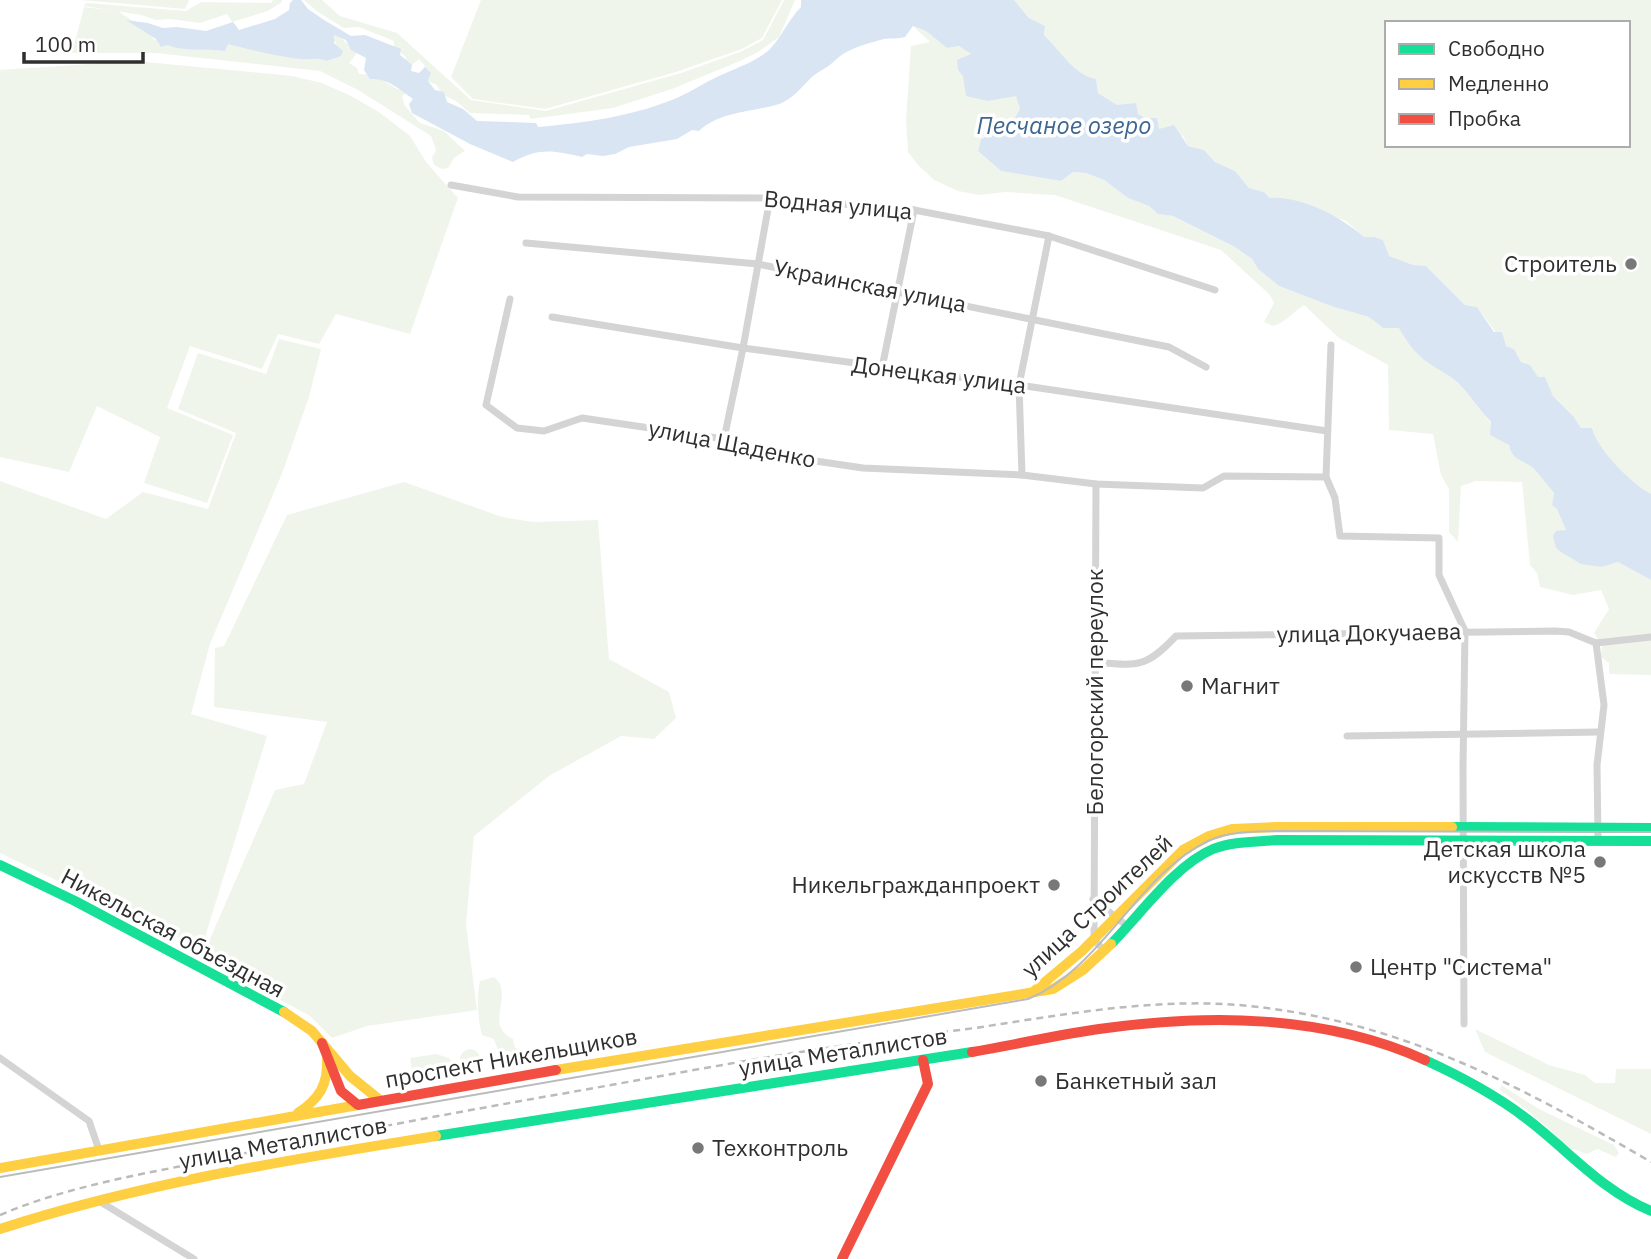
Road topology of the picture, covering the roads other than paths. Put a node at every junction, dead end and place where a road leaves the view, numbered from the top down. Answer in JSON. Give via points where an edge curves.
{"nodes":[{"id":1,"x":451,"y":185,"type":"dead end"},
{"id":2,"x":769,"y":198,"type":"junction"},
{"id":3,"x":914,"y":210,"type":"junction"},
{"id":4,"x":1049,"y":236,"type":"junction"},
{"id":5,"x":526,"y":243,"type":"dead end"},
{"id":6,"x":758,"y":264,"type":"junction"},
{"id":7,"x":1215,"y":290,"type":"dead end"},
{"id":8,"x":898,"y":291,"type":"junction"},
{"id":9,"x":510,"y":299,"type":"dead end"},
{"id":10,"x":552,"y":317,"type":"dead end"},
{"id":11,"x":1031,"y":318,"type":"junction"},
{"id":12,"x":1331,"y":345,"type":"dead end"},
{"id":13,"x":743,"y":348,"type":"junction"},
{"id":14,"x":1206,"y":367,"type":"dead end"},
{"id":15,"x":882,"y":368,"type":"junction"},
{"id":16,"x":1019,"y":385,"type":"junction"},
{"id":17,"x":1327,"y":431,"type":"junction"},
{"id":18,"x":724,"y":439,"type":"junction"},
{"id":19,"x":1022,"y":475,"type":"junction"},
{"id":20,"x":1326,"y":477,"type":"junction"},
{"id":21,"x":1096,"y":484,"type":"junction"},
{"id":22,"x":1465,"y":631,"type":"junction"},
{"id":23,"x":1651,"y":637,"type":"edge"},
{"id":24,"x":1596,"y":643,"type":"junction"},
{"id":25,"x":1096,"y":662,"type":"junction"},
{"id":26,"x":1599,"y":732,"type":"junction"},
{"id":27,"x":1463,"y":733,"type":"junction"},
{"id":28,"x":1347,"y":736,"type":"dead end"},
{"id":29,"x":1277,"y":827,"type":"junction"},
{"id":30,"x":1344,"y":827,"type":"junction"},
{"id":31,"x":1463,"y":828,"type":"junction"},
{"id":32,"x":1567,"y":828,"type":"junction"},
{"id":33,"x":1598,"y":828,"type":"junction"},
{"id":34,"x":1651,"y":828,"type":"edge"},
{"id":35,"x":1277,"y":840,"type":"junction"},
{"id":36,"x":1344,"y":840,"type":"junction"},
{"id":37,"x":1463,"y":840,"type":"junction"},
{"id":38,"x":1567,"y":840,"type":"junction"},
{"id":39,"x":1598,"y":840,"type":"junction"},
{"id":40,"x":1651,"y":841,"type":"edge"},
{"id":41,"x":0,"y":864,"type":"edge"},
{"id":42,"x":1135,"y":898,"type":"junction"},
{"id":43,"x":1093,"y":899,"type":"junction"},
{"id":44,"x":1126,"y":907,"type":"junction"},
{"id":45,"x":1141,"y":911,"type":"junction"},
{"id":46,"x":1117,"y":916,"type":"junction"},
{"id":47,"x":1127,"y":926,"type":"junction"},
{"id":48,"x":1094,"y":940,"type":"junction"},
{"id":49,"x":1104,"y":950,"type":"junction"},
{"id":50,"x":1082,"y":951,"type":"junction"},
{"id":51,"x":1093,"y":961,"type":"junction"},
{"id":52,"x":1030,"y":994,"type":"junction"},
{"id":53,"x":1465,"y":1024,"type":"dead end"},
{"id":54,"x":324,"y":1047,"type":"junction"},
{"id":55,"x":0,"y":1058,"type":"edge"},
{"id":56,"x":923,"y":1060,"type":"junction"},
{"id":57,"x":351,"y":1076,"type":"junction"},
{"id":58,"x":381,"y":1101,"type":"junction"},
{"id":59,"x":354,"y":1102,"type":"junction"},
{"id":60,"x":292,"y":1117,"type":"junction"},
{"id":61,"x":99,"y":1150,"type":"junction"},
{"id":62,"x":0,"y":1168,"type":"edge"},
{"id":63,"x":99,"y":1201,"type":"junction"},
{"id":64,"x":1651,"y":1212,"type":"edge"},
{"id":65,"x":0,"y":1229,"type":"edge"},
{"id":66,"x":194,"y":1259,"type":"edge"},
{"id":67,"x":842,"y":1259,"type":"edge"}],
"edges":[{"from":1,"to":2,"type":"street","name":"Водная улица","via":[[518,197]]},
{"from":2,"to":3,"type":"street","name":"Водная улица"},
{"from":2,"to":6,"type":"street"},
{"from":3,"to":4,"type":"street","name":"Водная улица"},
{"from":3,"to":8,"type":"street"},
{"from":4,"to":7,"type":"street","name":"Водная улица"},
{"from":4,"to":11,"type":"street"},
{"from":5,"to":6,"type":"street","name":"Украинская улица"},
{"from":6,"to":8,"type":"street","name":"Украинская улица"},
{"from":6,"to":13,"type":"street"},
{"from":8,"to":11,"type":"street","name":"Украинская улица"},
{"from":8,"to":15,"type":"street"},
{"from":9,"to":18,"type":"street","name":"улица Щаденко","via":[[486,405],[517,428],[544,431],[582,418]]},
{"from":10,"to":13,"type":"street","name":"Донецкая улица"},
{"from":11,"to":14,"type":"street","name":"Украинская улица","via":[[1170,347]]},
{"from":11,"to":16,"type":"street"},
{"from":12,"to":17,"type":"street"},
{"from":13,"to":15,"type":"street","name":"Донецкая улица"},
{"from":13,"to":18,"type":"street"},
{"from":15,"to":16,"type":"street","name":"Донецкая улица"},
{"from":16,"to":17,"type":"street","name":"Донецкая улица"},
{"from":16,"to":19,"type":"street"},
{"from":17,"to":20,"type":"street"},
{"from":18,"to":19,"type":"street","name":"улица Щаденко","via":[[863,468]]},
{"from":19,"to":21,"type":"street","name":"улица Щаденко"},
{"from":20,"to":21,"type":"street","name":"улица Щаденко","via":[[1224,476],[1203,488]]},
{"from":20,"to":22,"type":"street","via":[[1335,498],[1340,536],[1439,538],[1439,575]]},
{"from":21,"to":25,"type":"street","name":"Белогорский переулок"},
{"from":22,"to":24,"type":"street","name":"улица Докучаева","via":[[1569,632]]},
{"from":22,"to":25,"type":"street","name":"улица Докучаева","via":[[1176,636],[1139,664]]},
{"from":22,"to":27,"type":"street"},
{"from":23,"to":24,"type":"street","name":"улица Докучаева"},
{"from":24,"to":26,"type":"street","via":[[1604,705]]},
{"from":25,"to":43,"type":"street","name":"Белогорский переулок"},
{"from":26,"to":27,"type":"street"},
{"from":26,"to":33,"type":"street"},
{"from":27,"to":28,"type":"street"},
{"from":27,"to":31,"type":"street"},
{"from":29,"to":30,"type":"main road","name":"улица Строителей"},
{"from":29,"to":35,"type":"street"},
{"from":29,"to":42,"type":"main road","name":"улица Строителей","via":[[1232,830],[1202,839],[1183,850]]},
{"from":30,"to":31,"type":"main road","name":"улица Строителей"},
{"from":30,"to":36,"type":"street"},
{"from":31,"to":32,"type":"main road","name":"улица Строителей"},
{"from":31,"to":37,"type":"street"},
{"from":32,"to":33,"type":"main road","name":"улица Строителей"},
{"from":32,"to":38,"type":"street"},
{"from":33,"to":34,"type":"main road","name":"улица Строителей"},
{"from":33,"to":39,"type":"street"},
{"from":35,"to":36,"type":"main road","name":"улица Строителей"},
{"from":35,"to":45,"type":"main road","name":"улица Строителей","via":[[1231,843],[1212,850],[1194,860]]},
{"from":36,"to":37,"type":"main road","name":"улица Строителей"},
{"from":37,"to":38,"type":"main road","name":"улица Строителей"},
{"from":37,"to":53,"type":"street"},
{"from":38,"to":39,"type":"main road","name":"улица Строителей"},
{"from":39,"to":40,"type":"main road","name":"улица Строителей"},
{"from":41,"to":54,"type":"main road","name":"Никельская объездная","via":[[300,1021]]},
{"from":42,"to":44,"type":"main road","name":"улица Строителей"},
{"from":42,"to":45,"type":"street"},
{"from":43,"to":46,"type":"street"},
{"from":43,"to":48,"type":"street","name":"Белогорский переулок"},
{"from":44,"to":45,"type":"street"},
{"from":44,"to":46,"type":"main road","name":"улица Строителей"},
{"from":45,"to":47,"type":"main road","name":"улица Строителей"},
{"from":46,"to":47,"type":"street"},
{"from":46,"to":48,"type":"main road","name":"улица Строителей"},
{"from":47,"to":49,"type":"main road","name":"улица Строителей"},
{"from":48,"to":49,"type":"street"},
{"from":48,"to":50,"type":"main road","name":"улица Строителей"},
{"from":49,"to":51,"type":"main road","name":"улица Строителей"},
{"from":50,"to":51,"type":"street"},
{"from":50,"to":52,"type":"main road","name":"улица Строителей"},
{"from":51,"to":52,"type":"main road","name":"улица Строителей","via":[[1066,984]]},
{"from":52,"to":58,"type":"main road","name":"проспект Никельщиков","via":[[661,1051]]},
{"from":54,"to":57,"type":"main road","name":"Никельская объездная"},
{"from":54,"to":59,"type":"main road","via":[[341,1091]]},
{"from":54,"to":60,"type":"main road","via":[[325,1089]]},
{"from":55,"to":61,"type":"street","via":[[89,1121]]},
{"from":56,"to":63,"type":"main road","name":"улица Металлистов","via":[[388,1143],[203,1175]]},
{"from":56,"to":64,"type":"main road","name":"улица Металлистов","via":[[1163,1022],[1318,1027],[1354,1034],[1496,1097],[1607,1188]]},
{"from":56,"to":67,"type":"main road","via":[[928,1084]]},
{"from":57,"to":58,"type":"main road","name":"Никельская объездная"},
{"from":57,"to":59,"type":"main road"},
{"from":58,"to":59,"type":"main road","name":"проспект Никельщиков"},
{"from":59,"to":60,"type":"main road","name":"проспект Никельщиков"},
{"from":60,"to":61,"type":"main road","name":"проспект Никельщиков"},
{"from":61,"to":62,"type":"main road","name":"проспект Никельщиков"},
{"from":63,"to":65,"type":"main road","name":"улица Металлистов"},
{"from":63,"to":66,"type":"street"}]}
